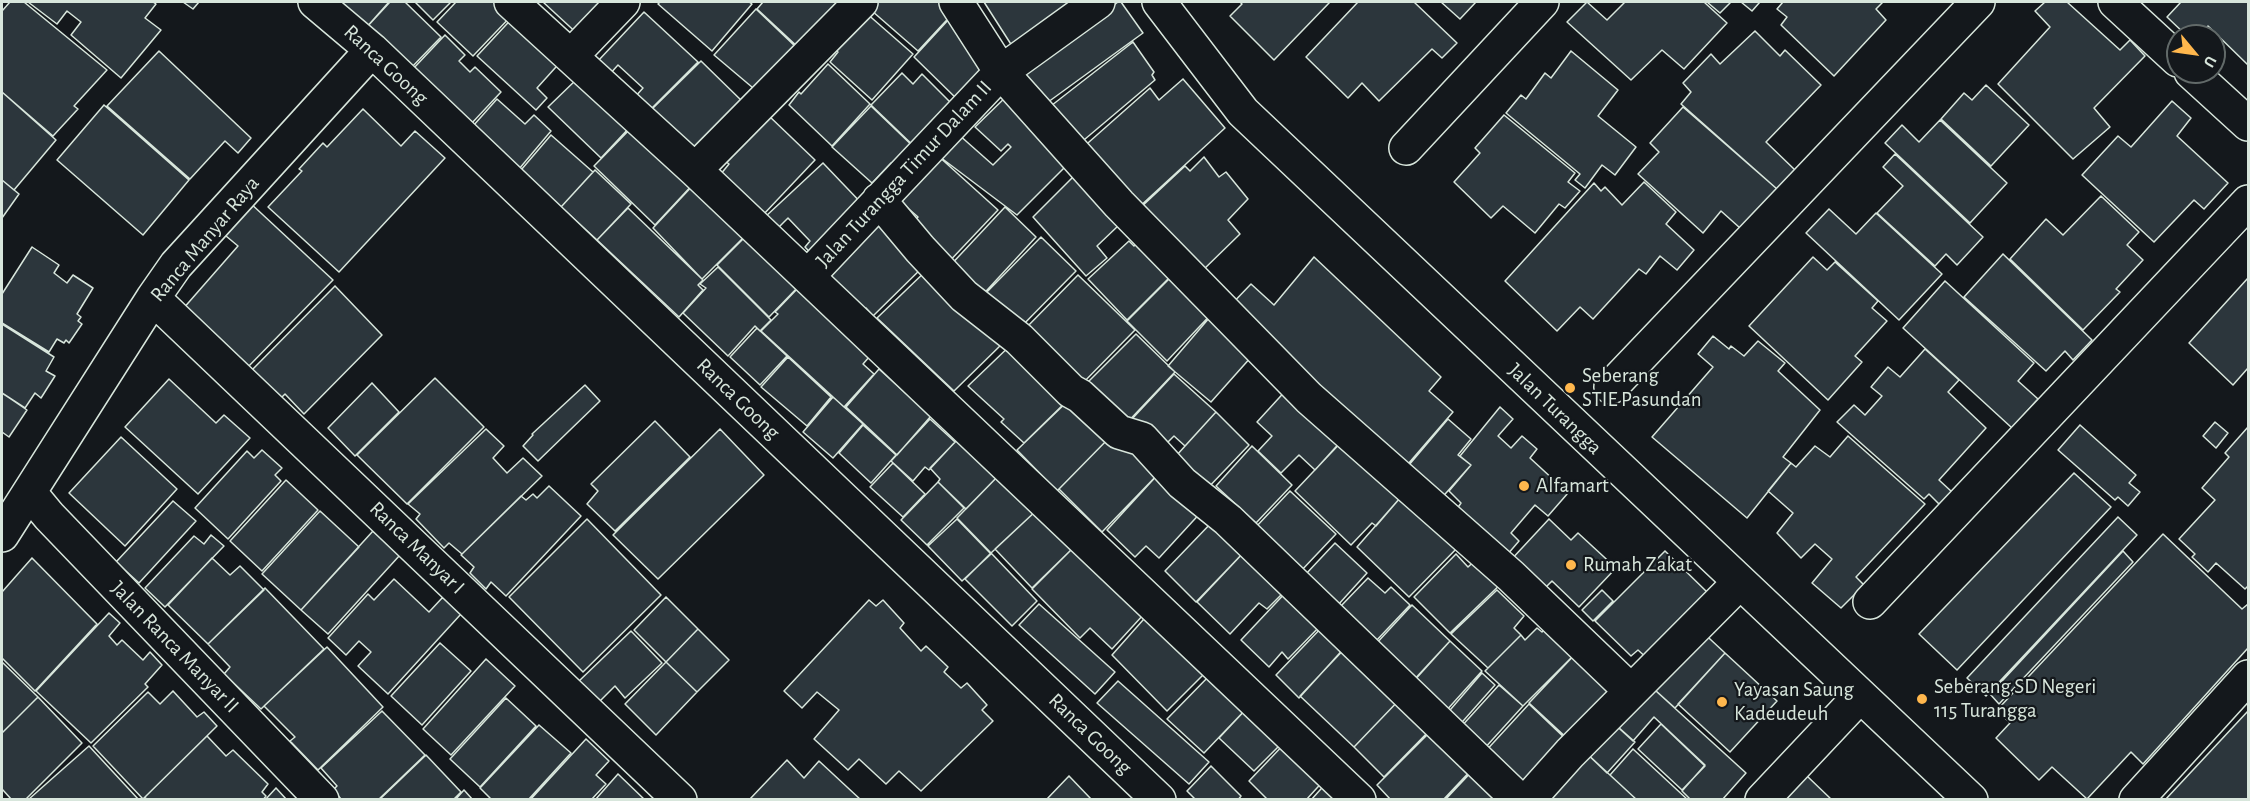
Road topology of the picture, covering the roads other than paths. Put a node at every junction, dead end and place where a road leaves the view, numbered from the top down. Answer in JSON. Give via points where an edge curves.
{"nodes":[{"id":1,"x":315,"y":2,"type":"edge"},
{"id":2,"x":511,"y":2,"type":"edge"},
{"id":3,"x":623,"y":2,"type":"edge"},
{"id":4,"x":861,"y":2,"type":"edge"},
{"id":5,"x":956,"y":2,"type":"edge"},
{"id":6,"x":1098,"y":2,"type":"edge"},
{"id":7,"x":1159,"y":2,"type":"edge"},
{"id":8,"x":1542,"y":2,"type":"edge"},
{"id":9,"x":1978,"y":2,"type":"edge"},
{"id":10,"x":2115,"y":2,"type":"edge"},
{"id":11,"x":2166,"y":49,"type":"edge"},
{"id":12,"x":372,"y":50,"type":"junction"},
{"id":13,"x":572,"y":55,"type":"junction"},
{"id":14,"x":1001,"y":72,"type":"junction"},
{"id":15,"x":2204,"y":84,"type":"edge"},
{"id":16,"x":2248,"y":124,"type":"edge"},
{"id":17,"x":1406,"y":148,"type":"dead end"},
{"id":18,"x":695,"y":170,"type":"junction"},
{"id":19,"x":879,"y":200,"type":"junction"},
{"id":20,"x":2248,"y":202,"type":"edge"},
{"id":21,"x":807,"y":276,"type":"junction"},
{"id":22,"x":153,"y":298,"type":"junction"},
{"id":23,"x":1611,"y":387,"type":"dead end"},
{"id":24,"x":30,"y":493,"type":"junction"},
{"id":25,"x":2,"y":536,"type":"edge"},
{"id":26,"x":1739,"y":583,"type":"junction"},
{"id":27,"x":1870,"y":602,"type":"dead end"},
{"id":28,"x":2248,"y":677,"type":"edge"},
{"id":29,"x":1630,"y":691,"type":"junction"},
{"id":30,"x":1860,"y":696,"type":"junction"},
{"id":31,"x":322,"y":800,"type":"edge"},
{"id":32,"x":680,"y":800,"type":"edge"},
{"id":33,"x":1159,"y":800,"type":"edge"},
{"id":34,"x":1359,"y":800,"type":"edge"},
{"id":35,"x":1519,"y":800,"type":"edge"},
{"id":36,"x":1528,"y":800,"type":"edge"},
{"id":37,"x":1762,"y":800,"type":"edge"},
{"id":38,"x":1971,"y":800,"type":"edge"},
{"id":39,"x":2136,"y":800,"type":"edge"}],
"edges":[{"from":1,"to":12,"type":"street","name":"Ranca Goong"},
{"from":2,"to":13,"type":"street"},
{"from":3,"to":13,"type":"street"},
{"from":4,"to":18,"type":"street"},
{"from":5,"to":14,"type":"street"},
{"from":6,"to":14,"type":"street","name":"Jalan Turangga Timur Dalam II"},
{"from":7,"to":26,"type":"street","name":"Jalan Turangga","via":[[1243,112]]},
{"from":8,"to":17,"type":"street"},
{"from":9,"to":23,"type":"street"},
{"from":10,"to":11,"type":"street"},
{"from":12,"to":22,"type":"street","name":"Ranca Manyar Raya","via":[[176,265]]},
{"from":12,"to":33,"type":"street","name":"Ranca Goong"},
{"from":13,"to":18,"type":"street"},
{"from":14,"to":19,"type":"street","name":"Jalan Turangga Timur Dalam II"},
{"from":14,"to":29,"type":"street","via":[[1119,204],[1309,398],[1511,576]]},
{"from":15,"to":16,"type":"street"},
{"from":18,"to":21,"type":"street"},
{"from":19,"to":21,"type":"street","name":"Jalan Turangga Timur Dalam II"},
{"from":19,"to":35,"type":"street","via":[[964,296],[1019,339],[1119,432],[1142,439],[1182,483],[1244,535]]},
{"from":20,"to":27,"type":"street"},
{"from":21,"to":34,"type":"street"},
{"from":22,"to":24,"type":"street","name":"Ranca Manyar Raya"},
{"from":22,"to":32,"type":"street","name":"Ranca Manyar I"},
{"from":24,"to":25,"type":"street","name":"Ranca Manyar Raya"},
{"from":24,"to":31,"type":"street","name":"Jalan Ranca Manyar II"},
{"from":26,"to":29,"type":"street"},
{"from":26,"to":30,"type":"street","name":"Jalan Turangga"},
{"from":28,"to":39,"type":"street"},
{"from":29,"to":36,"type":"street"},
{"from":30,"to":37,"type":"street"},
{"from":30,"to":38,"type":"street","name":"Jalan Turangga"}]}
